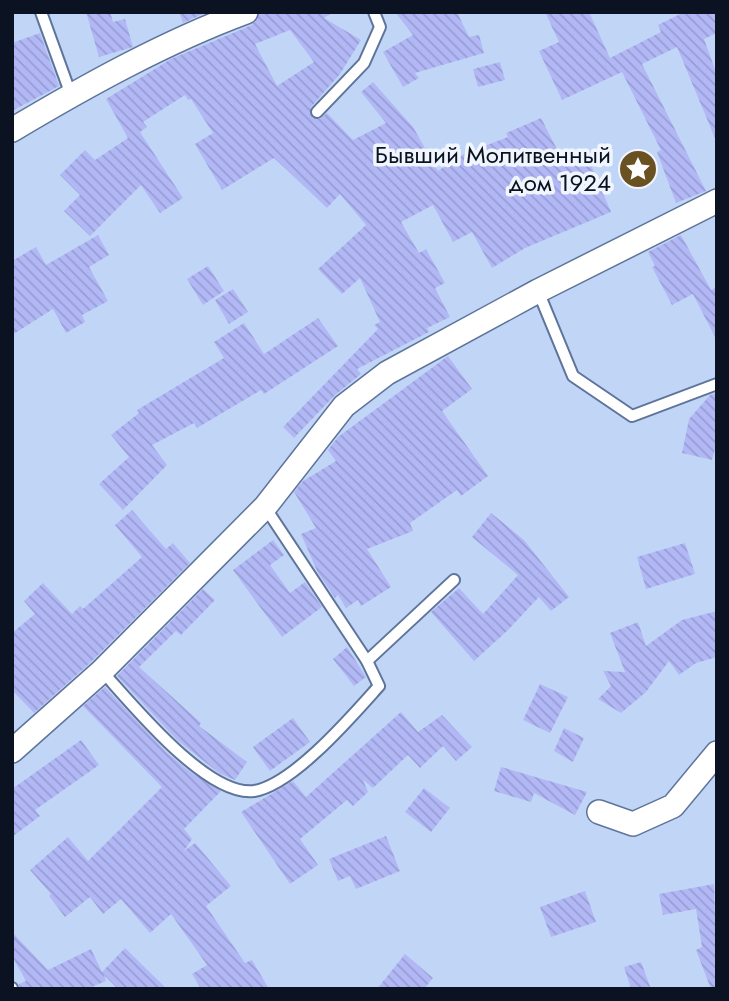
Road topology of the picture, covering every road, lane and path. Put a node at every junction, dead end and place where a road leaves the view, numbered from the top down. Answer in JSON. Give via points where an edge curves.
{"nodes":[{"id":1,"x":41,"y":12,"type":"edge"},
{"id":2,"x":246,"y":12,"type":"edge"},
{"id":3,"x":374,"y":12,"type":"edge"},
{"id":4,"x":71,"y":95,"type":"junction"},
{"id":5,"x":317,"y":111,"type":"dead end"},
{"id":6,"x":12,"y":130,"type":"edge"},
{"id":7,"x":717,"y":201,"type":"edge"},
{"id":8,"x":538,"y":291,"type":"junction"},
{"id":9,"x":717,"y":384,"type":"edge"},
{"id":10,"x":265,"y":507,"type":"junction"},
{"id":11,"x":454,"y":580,"type":"dead end"},
{"id":12,"x":367,"y":661,"type":"junction"},
{"id":13,"x":103,"y":671,"type":"junction"},
{"id":14,"x":12,"y":751,"type":"edge"},
{"id":15,"x":717,"y":754,"type":"edge"},
{"id":16,"x":599,"y":812,"type":"dead end"}],
"edges":[{"from":1,"to":4,"type":"lane"},
{"from":2,"to":4,"type":"street"},
{"from":3,"to":5,"type":"lane","via":[[380,27],[364,63]]},
{"from":4,"to":6,"type":"street"},
{"from":7,"to":8,"type":"street"},
{"from":8,"to":9,"type":"lane","via":[[573,376],[632,416]]},
{"from":8,"to":10,"type":"street","via":[[387,373],[344,406]]},
{"from":10,"to":12,"type":"lane"},
{"from":10,"to":13,"type":"street"},
{"from":11,"to":12,"type":"lane"},
{"from":12,"to":13,"type":"lane","via":[[379,686],[300,768],[255,791],[233,790],[203,771],[149,723]]},
{"from":13,"to":14,"type":"street"},
{"from":15,"to":16,"type":"street","via":[[673,806],[633,824]]}]}
